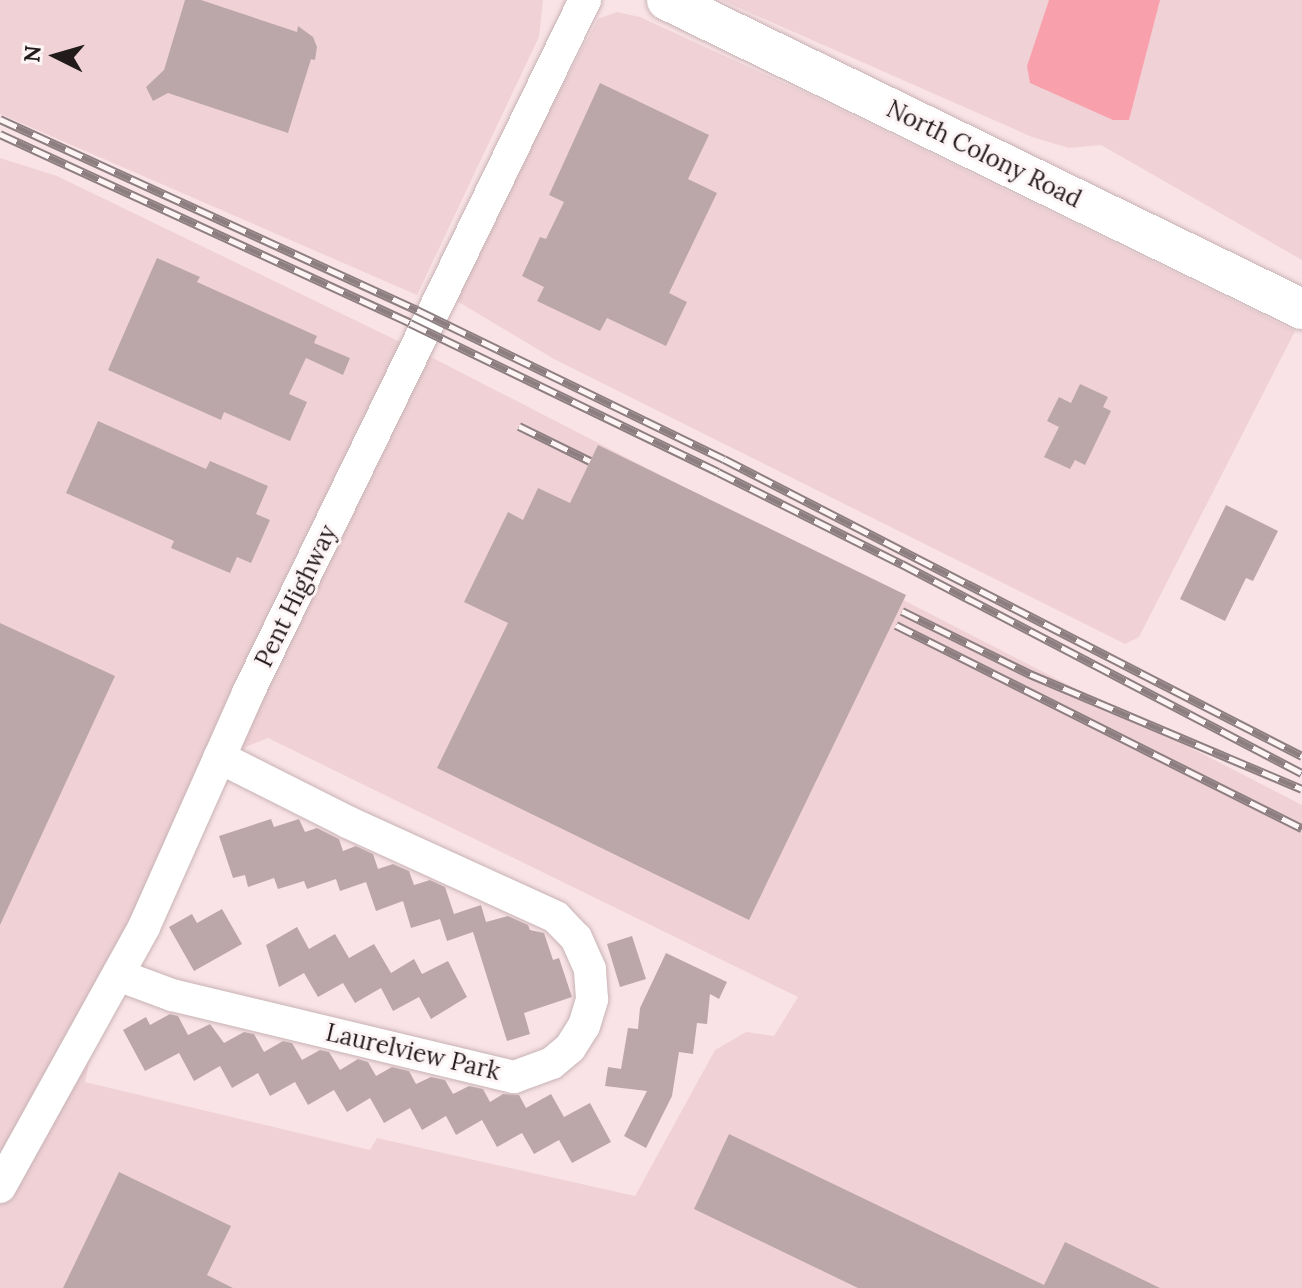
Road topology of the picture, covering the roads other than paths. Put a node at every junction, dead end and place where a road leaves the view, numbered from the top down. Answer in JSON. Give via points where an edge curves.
{"nodes":[{"id":1,"x":585,"y":0,"type":"edge"},
{"id":2,"x":667,"y":0,"type":"edge"},
{"id":3,"x":1302,"y":309,"type":"edge"},
{"id":4,"x":219,"y":757,"type":"junction"},
{"id":5,"x":118,"y":975,"type":"junction"},
{"id":6,"x":0,"y":1187,"type":"edge"}],
"edges":[{"from":1,"to":4,"type":"street","name":"Pent Highway"},
{"from":2,"to":3,"type":"main road","name":"North Colony Road"},
{"from":4,"to":5,"type":"street","name":"Pent Highway"},
{"from":4,"to":5,"type":"street","name":"Laurelview Park","via":[[556,917],[576,938],[590,969],[592,999],[584,1026],[552,1063],[514,1077],[172,995]]},
{"from":5,"to":6,"type":"street","name":"Pent Highway"}]}
